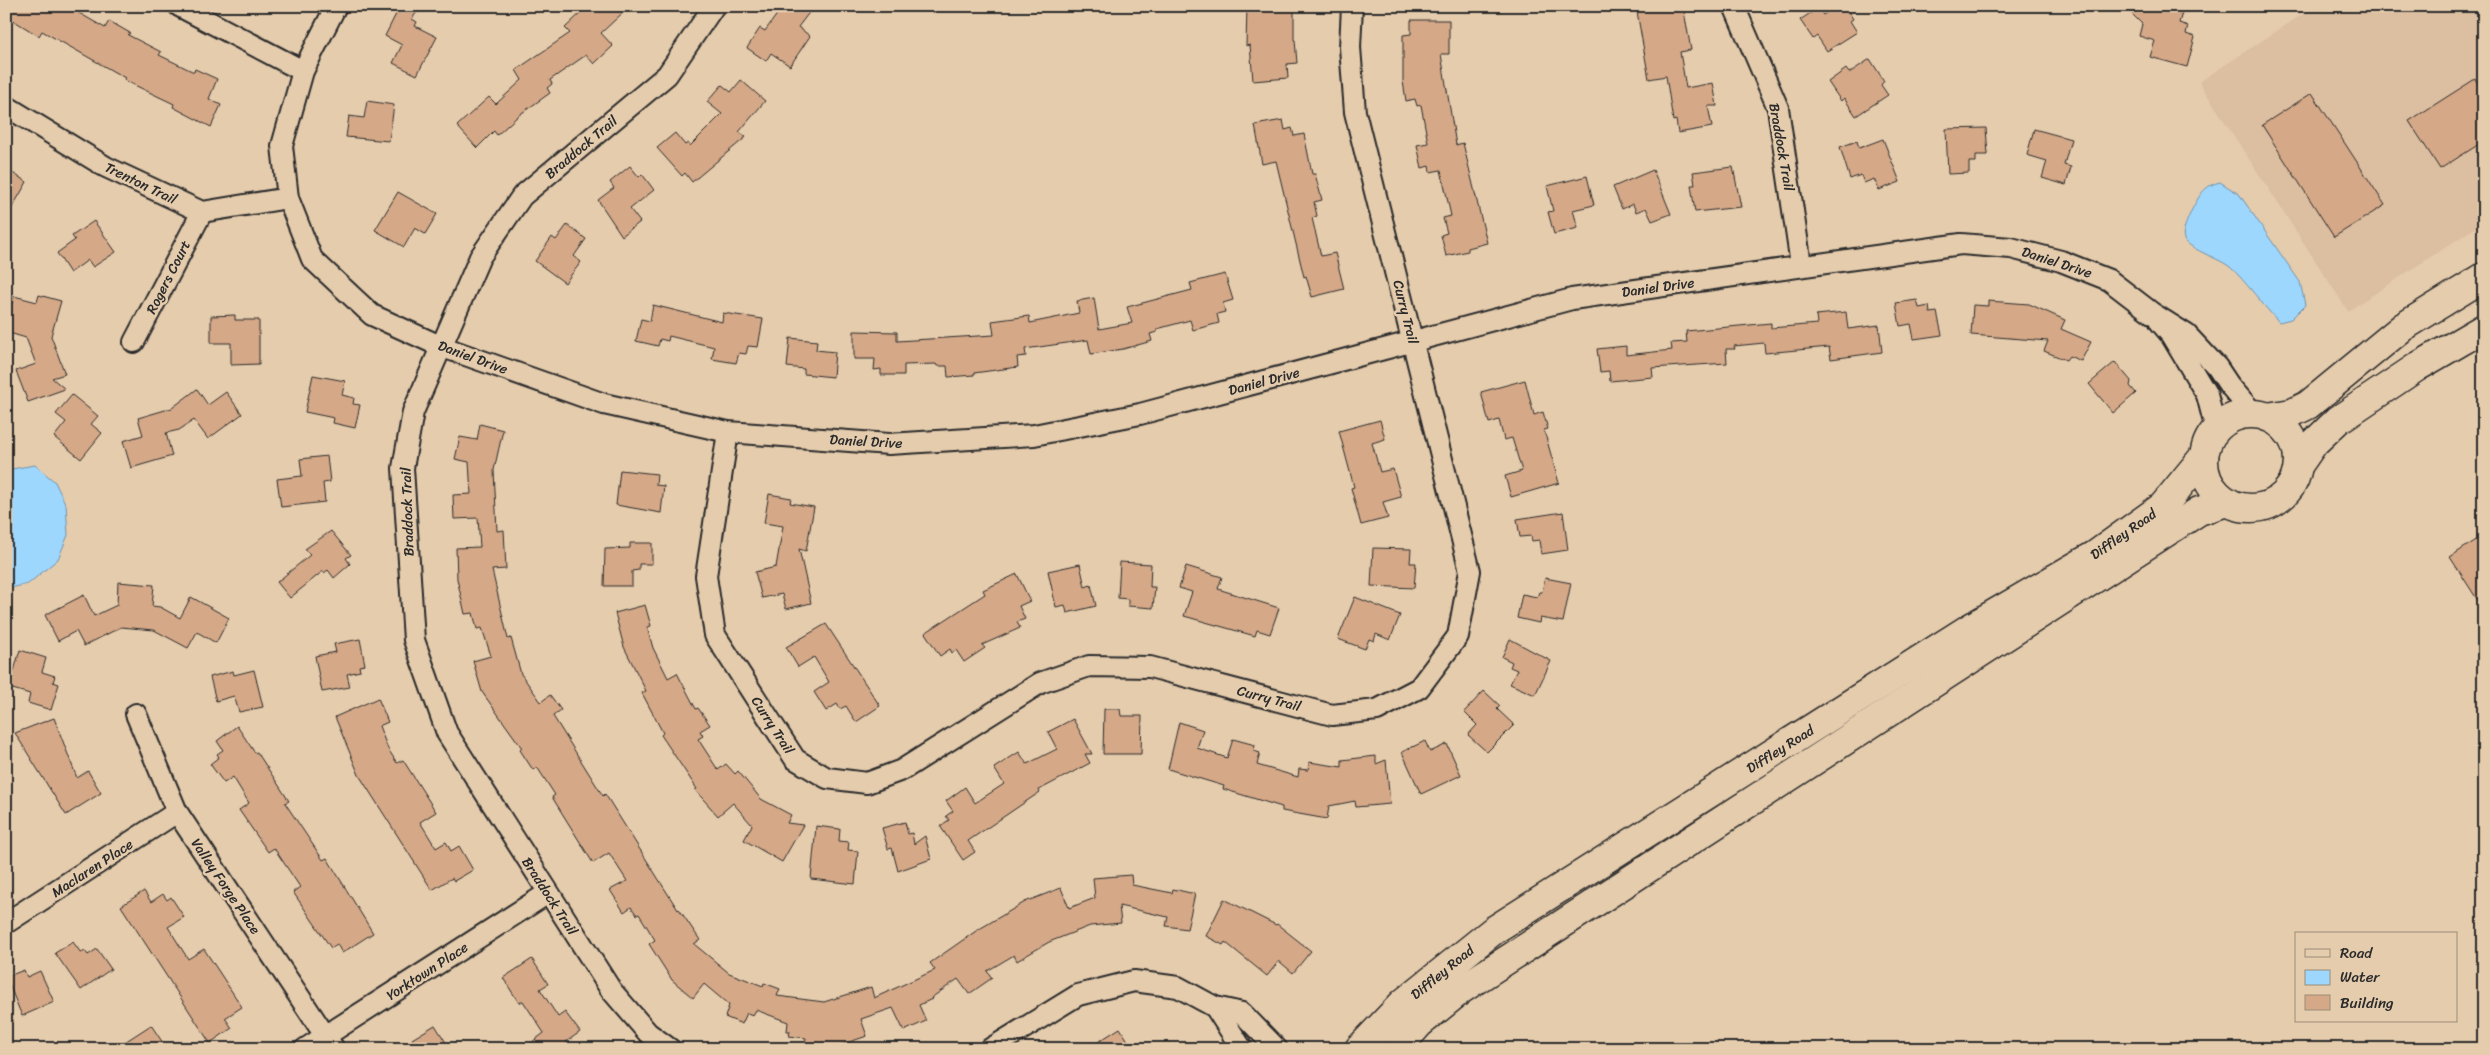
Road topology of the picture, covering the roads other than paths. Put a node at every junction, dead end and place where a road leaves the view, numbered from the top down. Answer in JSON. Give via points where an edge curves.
{"nodes":[{"id":1,"x":179,"y":6,"type":"edge"},
{"id":2,"x":336,"y":6,"type":"edge"},
{"id":3,"x":714,"y":6,"type":"edge"},
{"id":4,"x":1352,"y":6,"type":"edge"},
{"id":5,"x":1734,"y":6,"type":"edge"},
{"id":6,"x":303,"y":71,"type":"junction"},
{"id":7,"x":6,"y":106,"type":"edge"},
{"id":8,"x":288,"y":198,"type":"junction"},
{"id":9,"x":202,"y":212,"type":"junction"},
{"id":10,"x":1802,"y":265,"type":"junction"},
{"id":11,"x":2484,"y":277,"type":"edge"},
{"id":12,"x":2152,"y":313,"type":"junction"},
{"id":13,"x":2484,"y":328,"type":"edge"},
{"id":14,"x":134,"y":342,"type":"dead end"},
{"id":15,"x":1414,"y":342,"type":"junction"},
{"id":16,"x":440,"y":346,"type":"junction"},
{"id":17,"x":2260,"y":416,"type":"junction"},
{"id":18,"x":2216,"y":430,"type":"junction"},
{"id":19,"x":728,"y":432,"type":"junction"},
{"id":20,"x":2204,"y":456,"type":"junction"},
{"id":21,"x":2298,"y":466,"type":"junction"},
{"id":22,"x":2227,"y":502,"type":"junction"},
{"id":23,"x":136,"y":714,"type":"dead end"},
{"id":24,"x":177,"y":812,"type":"junction"},
{"id":25,"x":548,"y":893,"type":"junction"},
{"id":26,"x":6,"y":923,"type":"edge"},
{"id":27,"x":1215,"y":1007,"type":"junction"},
{"id":28,"x":330,"y":1042,"type":"edge"},
{"id":29,"x":305,"y":1049,"type":"edge"},
{"id":30,"x":670,"y":1049,"type":"edge"},
{"id":31,"x":990,"y":1049,"type":"edge"},
{"id":32,"x":1242,"y":1049,"type":"edge"},
{"id":33,"x":1277,"y":1049,"type":"edge"},
{"id":34,"x":1359,"y":1049,"type":"edge"},
{"id":35,"x":1397,"y":1049,"type":"edge"}],
"edges":[{"from":1,"to":6,"type":"street"},
{"from":2,"to":6,"type":"street","name":"Daniel Drive"},
{"from":3,"to":16,"type":"street","name":"Braddock Trail","via":[[667,75],[522,196],[480,257]]},
{"from":4,"to":15,"type":"street","name":"Curry Trail","via":[[1350,47],[1356,112]]},
{"from":5,"to":10,"type":"street","name":"Braddock Trail","via":[[1778,108]]},
{"from":6,"to":8,"type":"street","name":"Daniel Drive","via":[[282,146]]},
{"from":7,"to":9,"type":"street","name":"Trenton Trail","via":[[106,167]]},
{"from":8,"to":9,"type":"street"},
{"from":8,"to":16,"type":"street","name":"Daniel Drive","via":[[312,259],[372,315]]},
{"from":9,"to":14,"type":"street","name":"Rogers Court"},
{"from":10,"to":12,"type":"street","name":"Daniel Drive","via":[[1961,244],[2011,248],[2061,261],[2109,280]]},
{"from":10,"to":15,"type":"street","name":"Daniel Drive","via":[[1572,299]]},
{"from":11,"to":17,"type":"main road","via":[[2403,327],[2308,405],[2292,413]]},
{"from":12,"to":17,"type":"street","name":"Daniel Drive","via":[[2187,335]]},
{"from":12,"to":18,"type":"street","name":"Daniel Drive","via":[[2170,335],[2207,395]]},
{"from":13,"to":21,"type":"main road","via":[[2417,367],[2338,420],[2314,443]]},
{"from":15,"to":19,"type":"street","name":"Daniel Drive","via":[[1140,414],[1034,435],[890,444]]},
{"from":15,"to":19,"type":"street","name":"Curry Trail","via":[[1470,570],[1458,636],[1419,688],[1377,710],[1332,715],[1150,667],[1089,666],[1040,683],[902,770],[867,783],[826,778],[796,759],[715,635],[706,576]]},
{"from":16,"to":19,"type":"street","name":"Daniel Drive","via":[[604,404]]},
{"from":16,"to":25,"type":"street","name":"Braddock Trail","via":[[413,412],[404,468],[414,640],[446,733]]},
{"from":17,"to":18,"type":"main road","via":[[2236,416]]},
{"from":17,"to":21,"type":"main road","via":[[2281,424],[2291,436],[2297,450]]},
{"from":18,"to":20,"type":"main road"},
{"from":20,"to":22,"type":"main road","via":[[2207,480],[2215,493]]},
{"from":20,"to":34,"type":"main road","name":"Diffley Road","via":[[2164,506],[2095,555],[1968,629],[1494,930],[1403,1003]]},
{"from":21,"to":22,"type":"main road","via":[[2294,481],[2272,504],[2241,508]]},
{"from":22,"to":35,"type":"main road","name":"Diffley Road","via":[[2191,516],[1462,989],[1419,1024]]},
{"from":23,"to":24,"type":"street","name":"Valley Forge Place"},
{"from":24,"to":26,"type":"street","name":"Maclaren Place"},
{"from":24,"to":28,"type":"street","name":"Valley Forge Place"},
{"from":25,"to":28,"type":"street","name":"Yorktown Place"},
{"from":25,"to":30,"type":"street","name":"Braddock Trail","via":[[611,990],[648,1033]]},
{"from":27,"to":31,"type":"street","via":[[1178,988],[1134,981],[1078,994]]},
{"from":27,"to":32,"type":"street"},
{"from":27,"to":33,"type":"street","via":[[1242,1013]]},
{"from":28,"to":29,"type":"street","name":"Yorktown Place"}]}
